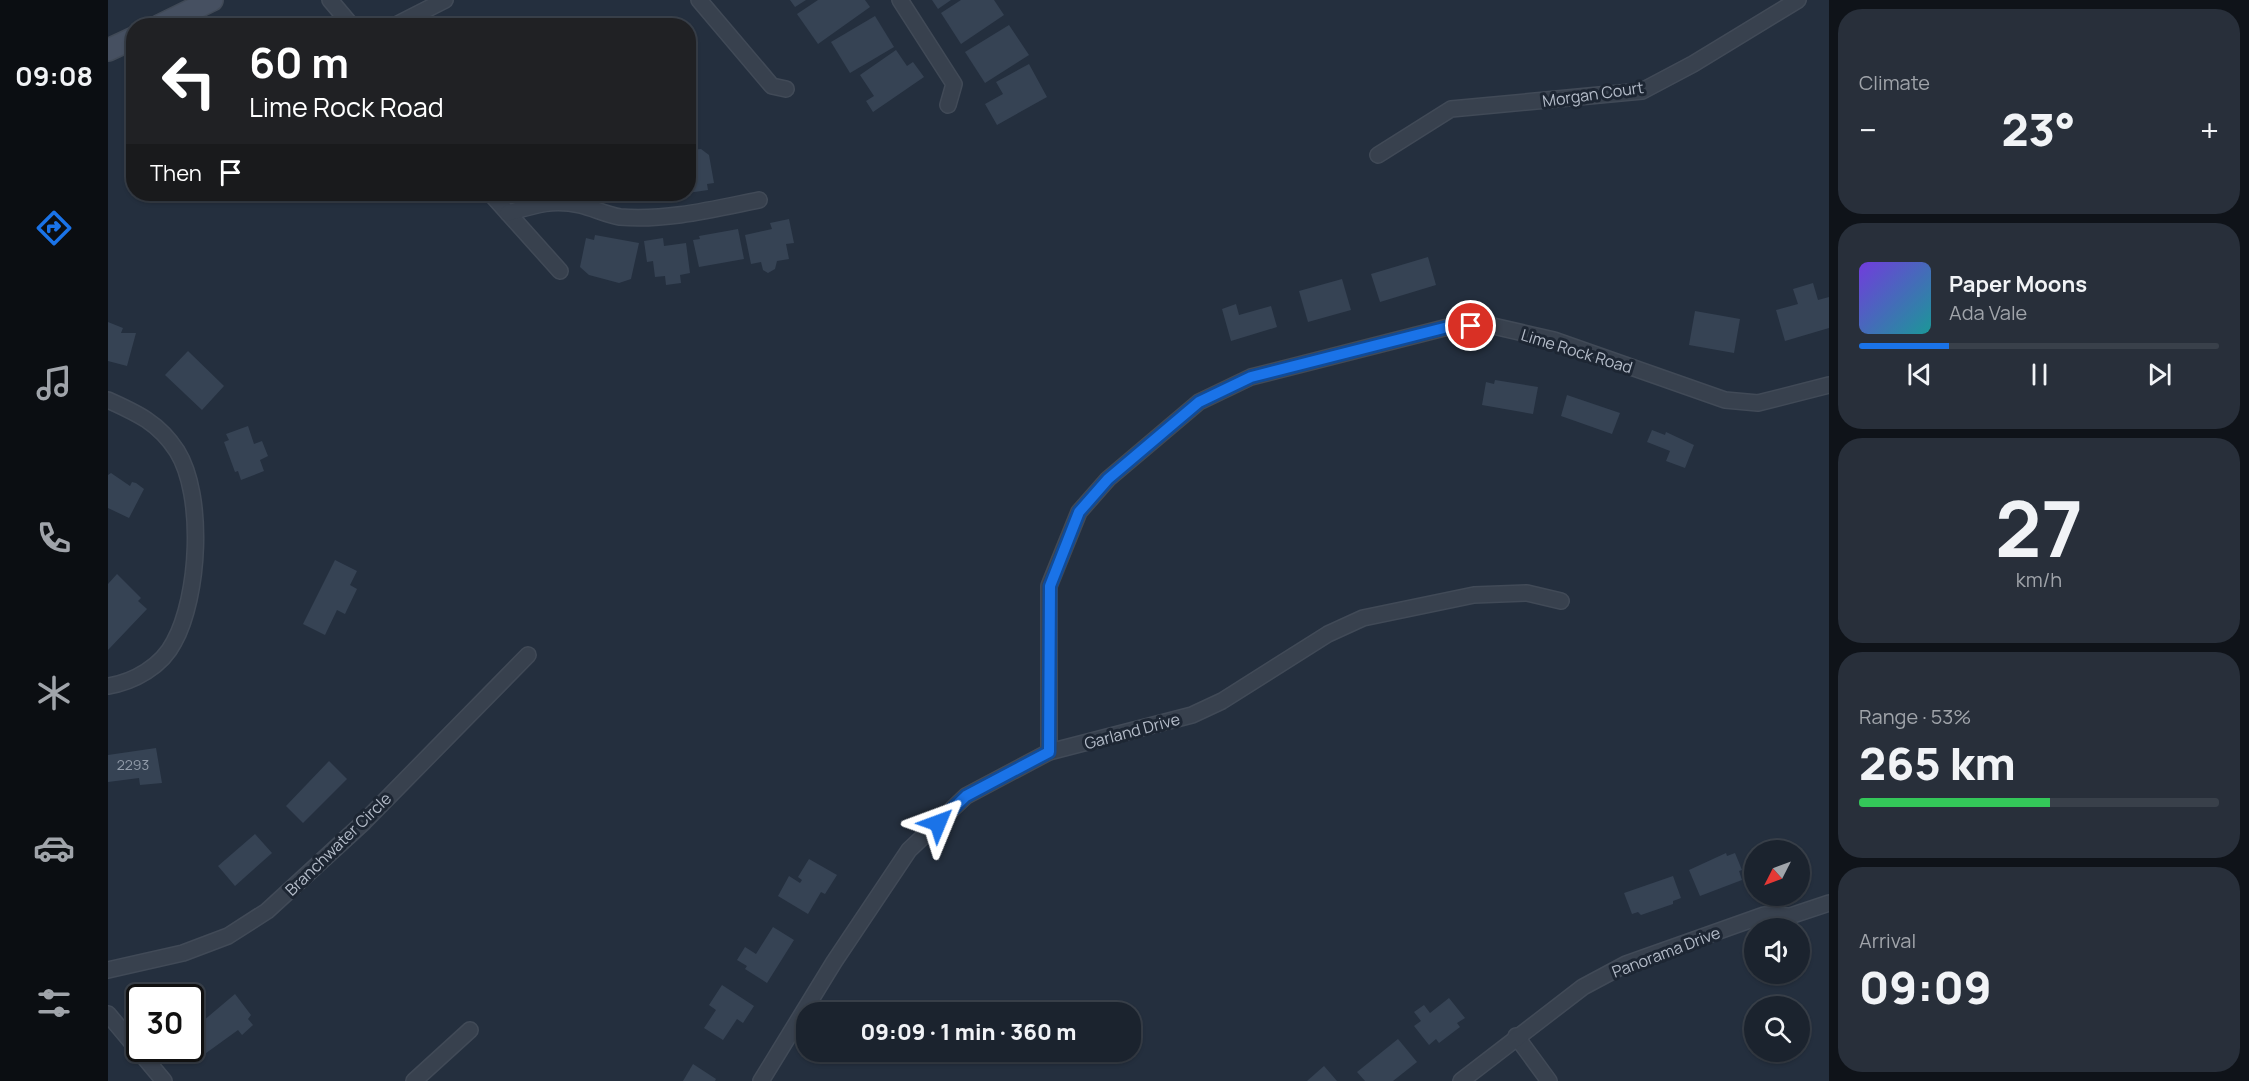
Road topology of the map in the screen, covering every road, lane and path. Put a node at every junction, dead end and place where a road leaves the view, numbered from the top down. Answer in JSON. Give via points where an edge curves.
{"nodes":[{"id":1,"x":212,"y":0,"type":"edge"},
{"id":2,"x":330,"y":0,"type":"edge"},
{"id":3,"x":445,"y":0,"type":"edge"},
{"id":4,"x":699,"y":0,"type":"edge"},
{"id":5,"x":900,"y":0,"type":"edge"},
{"id":6,"x":1798,"y":0,"type":"edge"},
{"id":7,"x":175,"y":18,"type":"edge"},
{"id":8,"x":345,"y":18,"type":"edge"},
{"id":9,"x":410,"y":18,"type":"edge"},
{"id":10,"x":126,"y":42,"type":"edge"},
{"id":11,"x":108,"y":50,"type":"edge"},
{"id":12,"x":786,"y":89,"type":"dead end"},
{"id":13,"x":948,"y":105,"type":"dead end"},
{"id":14,"x":1378,"y":155,"type":"dead end"},
{"id":15,"x":759,"y":200,"type":"dead end"},
{"id":16,"x":497,"y":201,"type":"edge"},
{"id":17,"x":507,"y":213,"type":"junction"},
{"id":18,"x":560,"y":271,"type":"dead end"},
{"id":19,"x":1829,"y":386,"type":"edge"},
{"id":20,"x":108,"y":400,"type":"edge"},
{"id":21,"x":1561,"y":601,"type":"dead end"},
{"id":22,"x":528,"y":655,"type":"dead end"},
{"id":23,"x":108,"y":686,"type":"edge"},
{"id":24,"x":1049,"y":752,"type":"junction"},
{"id":25,"x":1829,"y":903,"type":"edge"},
{"id":26,"x":108,"y":970,"type":"edge"},
{"id":27,"x":108,"y":1014,"type":"edge"},
{"id":28,"x":470,"y":1030,"type":"dead end"},
{"id":29,"x":1516,"y":1036,"type":"junction"},
{"id":30,"x":164,"y":1081,"type":"edge"},
{"id":31,"x":414,"y":1081,"type":"edge"},
{"id":32,"x":761,"y":1081,"type":"edge"},
{"id":33,"x":1461,"y":1081,"type":"edge"},
{"id":34,"x":1549,"y":1081,"type":"edge"}],
"edges":[{"from":1,"to":7,"type":"main road"},
{"from":2,"to":8,"type":"street"},
{"from":3,"to":9,"type":"street"},
{"from":4,"to":12,"type":"street","via":[[772,86]]},
{"from":5,"to":13,"type":"street","via":[[954,84]]},
{"from":6,"to":14,"type":"street","name":"Morgan Court","via":[[1642,90],[1451,109]]},
{"from":10,"to":11,"type":"main road"},
{"from":15,"to":17,"type":"street","via":[[650,217],[618,217],[551,201]]},
{"from":16,"to":17,"type":"street"},
{"from":17,"to":18,"type":"street"},
{"from":19,"to":24,"type":"street","name":"Lime Rock Road","via":[[1758,403],[1725,400],[1554,340],[1493,326],[1448,327],[1251,377],[1199,402],[1108,479],[1079,512],[1050,586]]},
{"from":20,"to":23,"type":"street","via":[[143,415],[161,429],[178,452],[188,479],[197,538],[188,612],[174,644],[157,664],[124,684]]},
{"from":21,"to":24,"type":"street","name":"Garland Drive","via":[[1527,593],[1474,595],[1363,618],[1328,633],[1222,701],[1192,715]]},
{"from":22,"to":26,"type":"street","name":"Branchwater Circle","via":[[364,822],[267,911],[228,936],[183,953]]},
{"from":24,"to":32,"type":"street","name":"Garland Drive","via":[[966,796],[909,850]]},
{"from":25,"to":29,"type":"street","name":"Panorama Drive","via":[[1790,916],[1764,915],[1626,964],[1583,987]]},
{"from":27,"to":30,"type":"street"},
{"from":28,"to":31,"type":"street"},
{"from":29,"to":33,"type":"street","name":"Panorama Drive"},
{"from":29,"to":34,"type":"street"}]}
